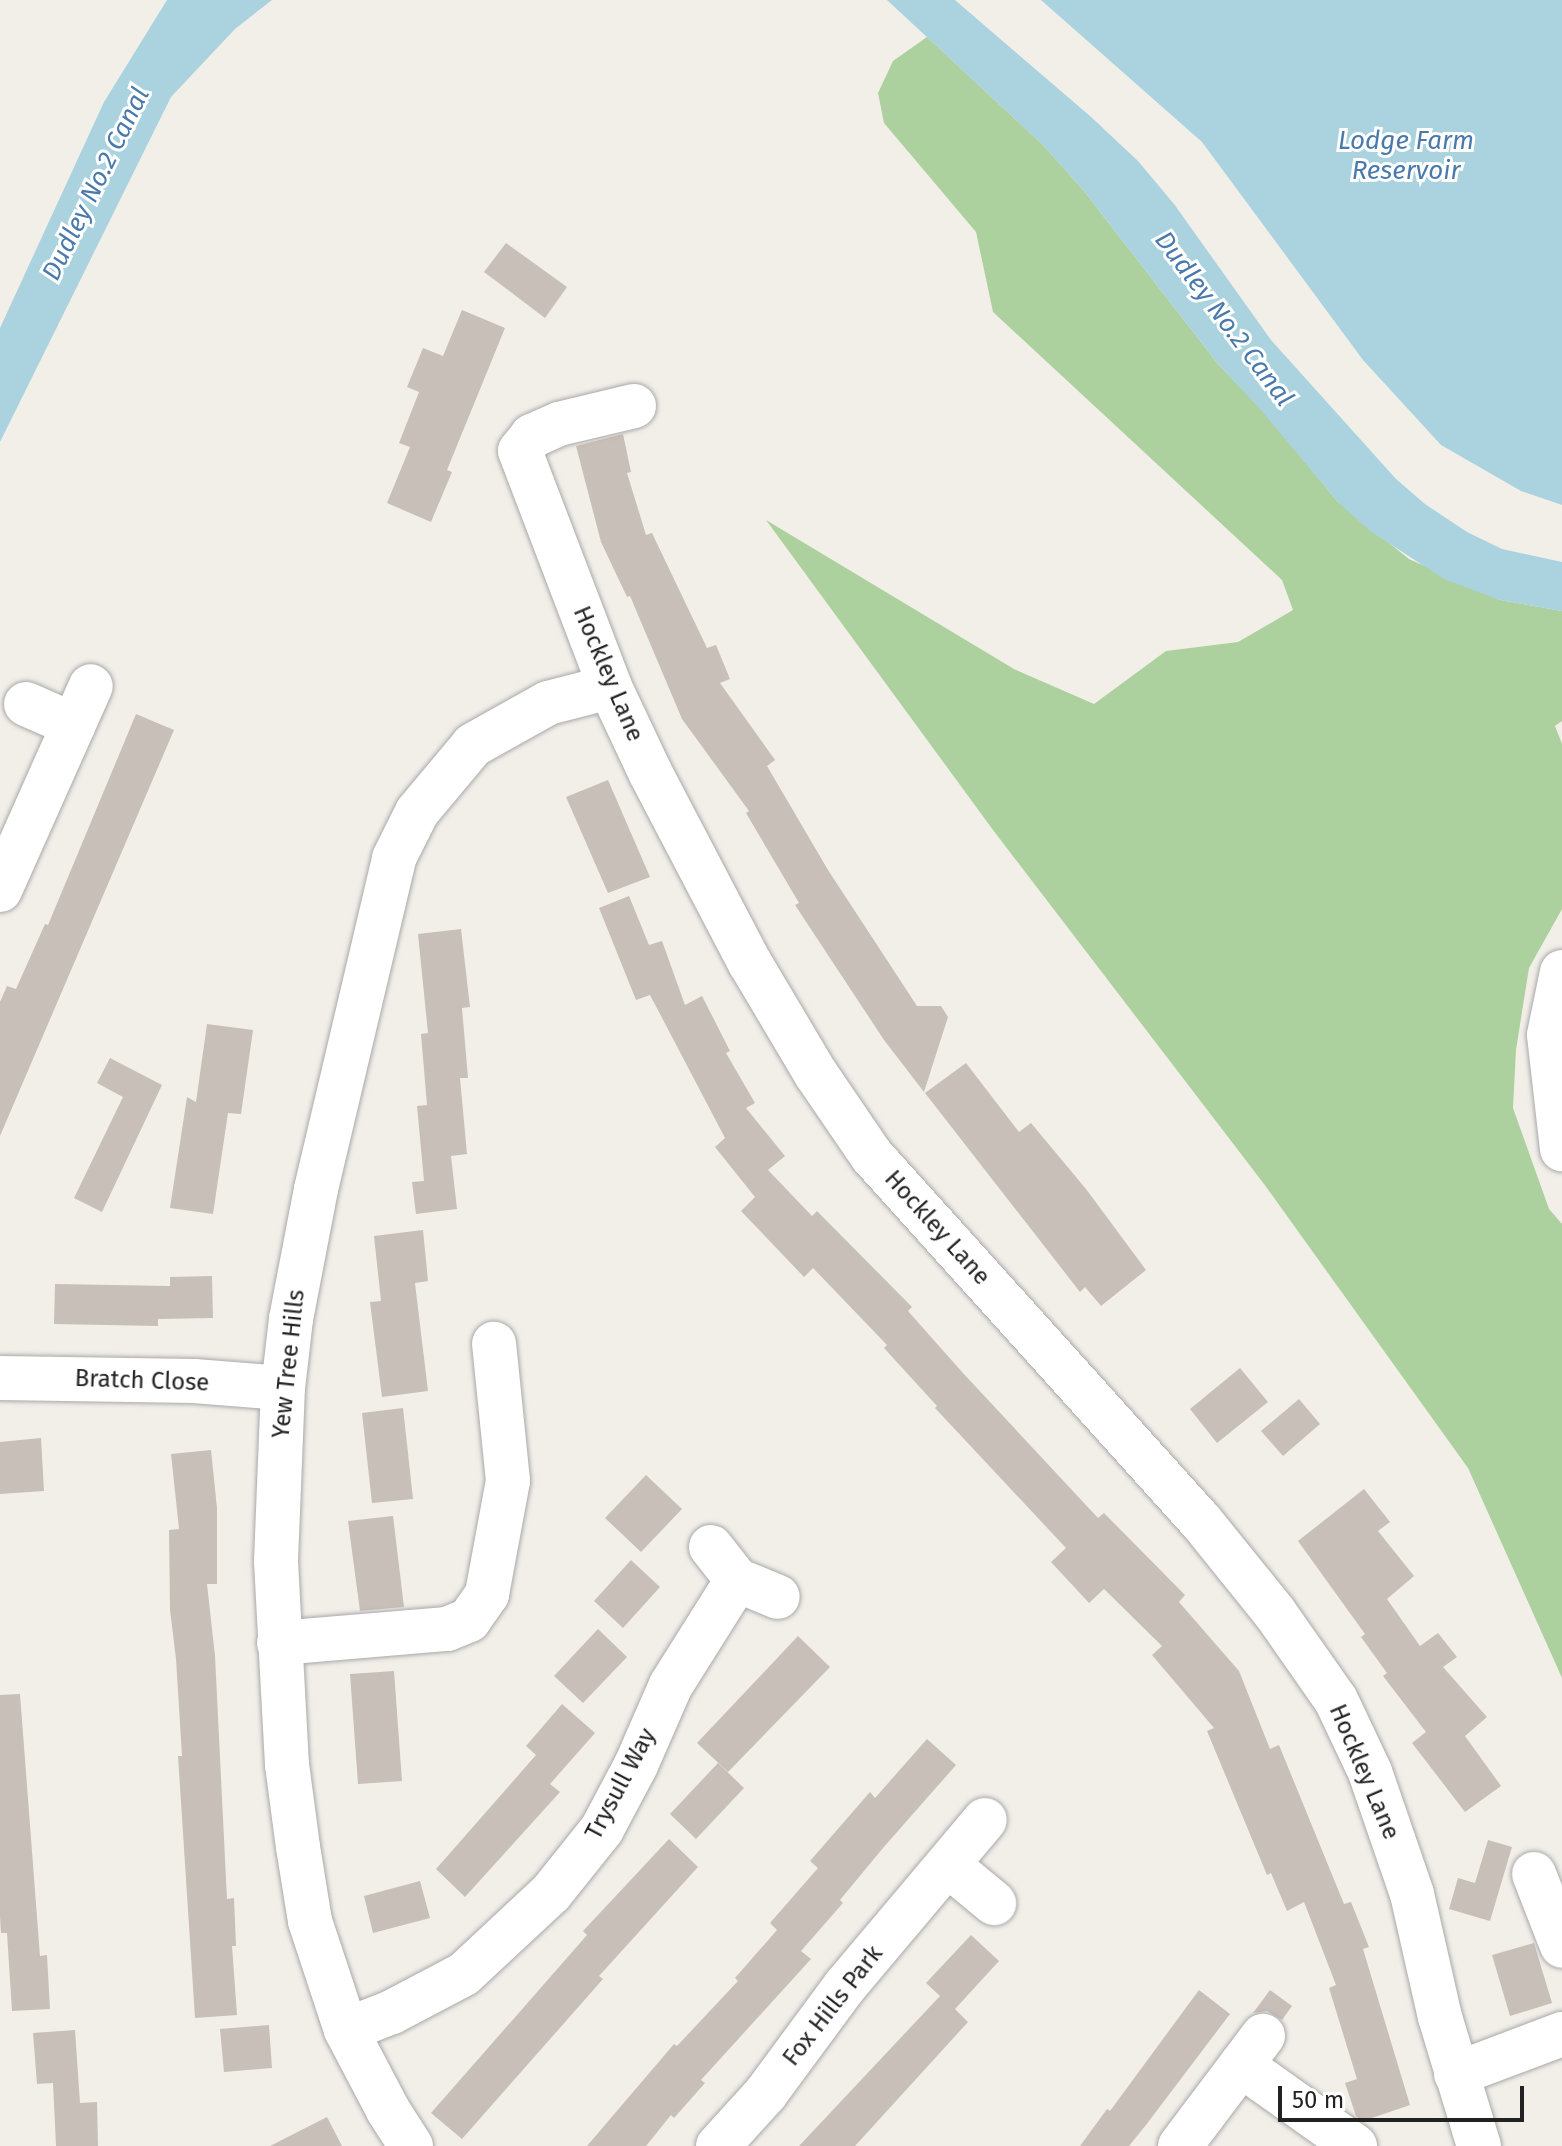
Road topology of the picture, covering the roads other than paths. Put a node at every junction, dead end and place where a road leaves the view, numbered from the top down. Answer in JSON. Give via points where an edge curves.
{"nodes":[{"id":1,"x":634,"y":406,"type":"dead end"},
{"id":2,"x":610,"y":687,"type":"junction"},
{"id":3,"x":26,"y":704,"type":"dead end"},
{"id":4,"x":2,"y":881,"type":"edge"},
{"id":5,"x":1562,"y":972,"type":"edge"},
{"id":6,"x":1562,"y":1149,"type":"edge"},
{"id":7,"x":494,"y":1344,"type":"dead end"},
{"id":8,"x":0,"y":1378,"type":"edge"},
{"id":9,"x":283,"y":1388,"type":"junction"},
{"id":10,"x":778,"y":1597,"type":"dead end"},
{"id":11,"x":279,"y":1643,"type":"junction"},
{"id":12,"x":985,"y":1820,"type":"dead end"},
{"id":13,"x":948,"y":1865,"type":"junction"},
{"id":14,"x":1534,"y":1874,"type":"dead end"},
{"id":15,"x":994,"y":1903,"type":"dead end"},
{"id":16,"x":1562,"y":1946,"type":"edge"},
{"id":17,"x":346,"y":2030,"type":"junction"},
{"id":18,"x":1562,"y":2034,"type":"edge"},
{"id":19,"x":1456,"y":2074,"type":"junction"},
{"id":20,"x":411,"y":2146,"type":"edge"},
{"id":21,"x":718,"y":2146,"type":"edge"},
{"id":22,"x":1180,"y":2146,"type":"edge"},
{"id":23,"x":1355,"y":2146,"type":"edge"},
{"id":24,"x":1479,"y":2146,"type":"edge"}],
"edges":[{"from":1,"to":2,"type":"street","name":"Hockley Lane","via":[[559,424],[532,436],[520,451]]},
{"from":2,"to":9,"type":"street","name":"Yew Tree Hills","via":[[548,703],[473,745],[417,812],[394,858],[316,1189]]},
{"from":2,"to":19,"type":"street","name":"Hockley Lane","via":[[750,963],[872,1156],[1200,1520],[1336,1700],[1370,1772],[1412,1894]]},
{"from":3,"to":4,"type":"street","via":[[82,706]]},
{"from":5,"to":6,"type":"street","via":[[1549,1035]]},
{"from":7,"to":11,"type":"street","via":[[508,1481],[487,1594],[469,1620],[447,1629]]},
{"from":8,"to":9,"type":"street","name":"Bratch Close"},
{"from":9,"to":11,"type":"street","name":"Yew Tree Hills","via":[[276,1561]]},
{"from":10,"to":17,"type":"street","name":"Trysull Way","via":[[724,1564],[636,1765],[602,1829],[551,1893],[464,1974]]},
{"from":11,"to":17,"type":"street","name":"Yew Tree Hills","via":[[287,1765],[308,1906]]},
{"from":12,"to":13,"type":"street","name":"Fox Hills Park"},
{"from":13,"to":15,"type":"street"},
{"from":13,"to":21,"type":"street","name":"Fox Hills Park"},
{"from":14,"to":16,"type":"street"},
{"from":17,"to":20,"type":"street","name":"Yew Tree Hills"},
{"from":18,"to":19,"type":"street"},
{"from":19,"to":24,"type":"street","name":"Hockley Lane"},
{"from":22,"to":23,"type":"street","via":[[1252,2051]]}]}
